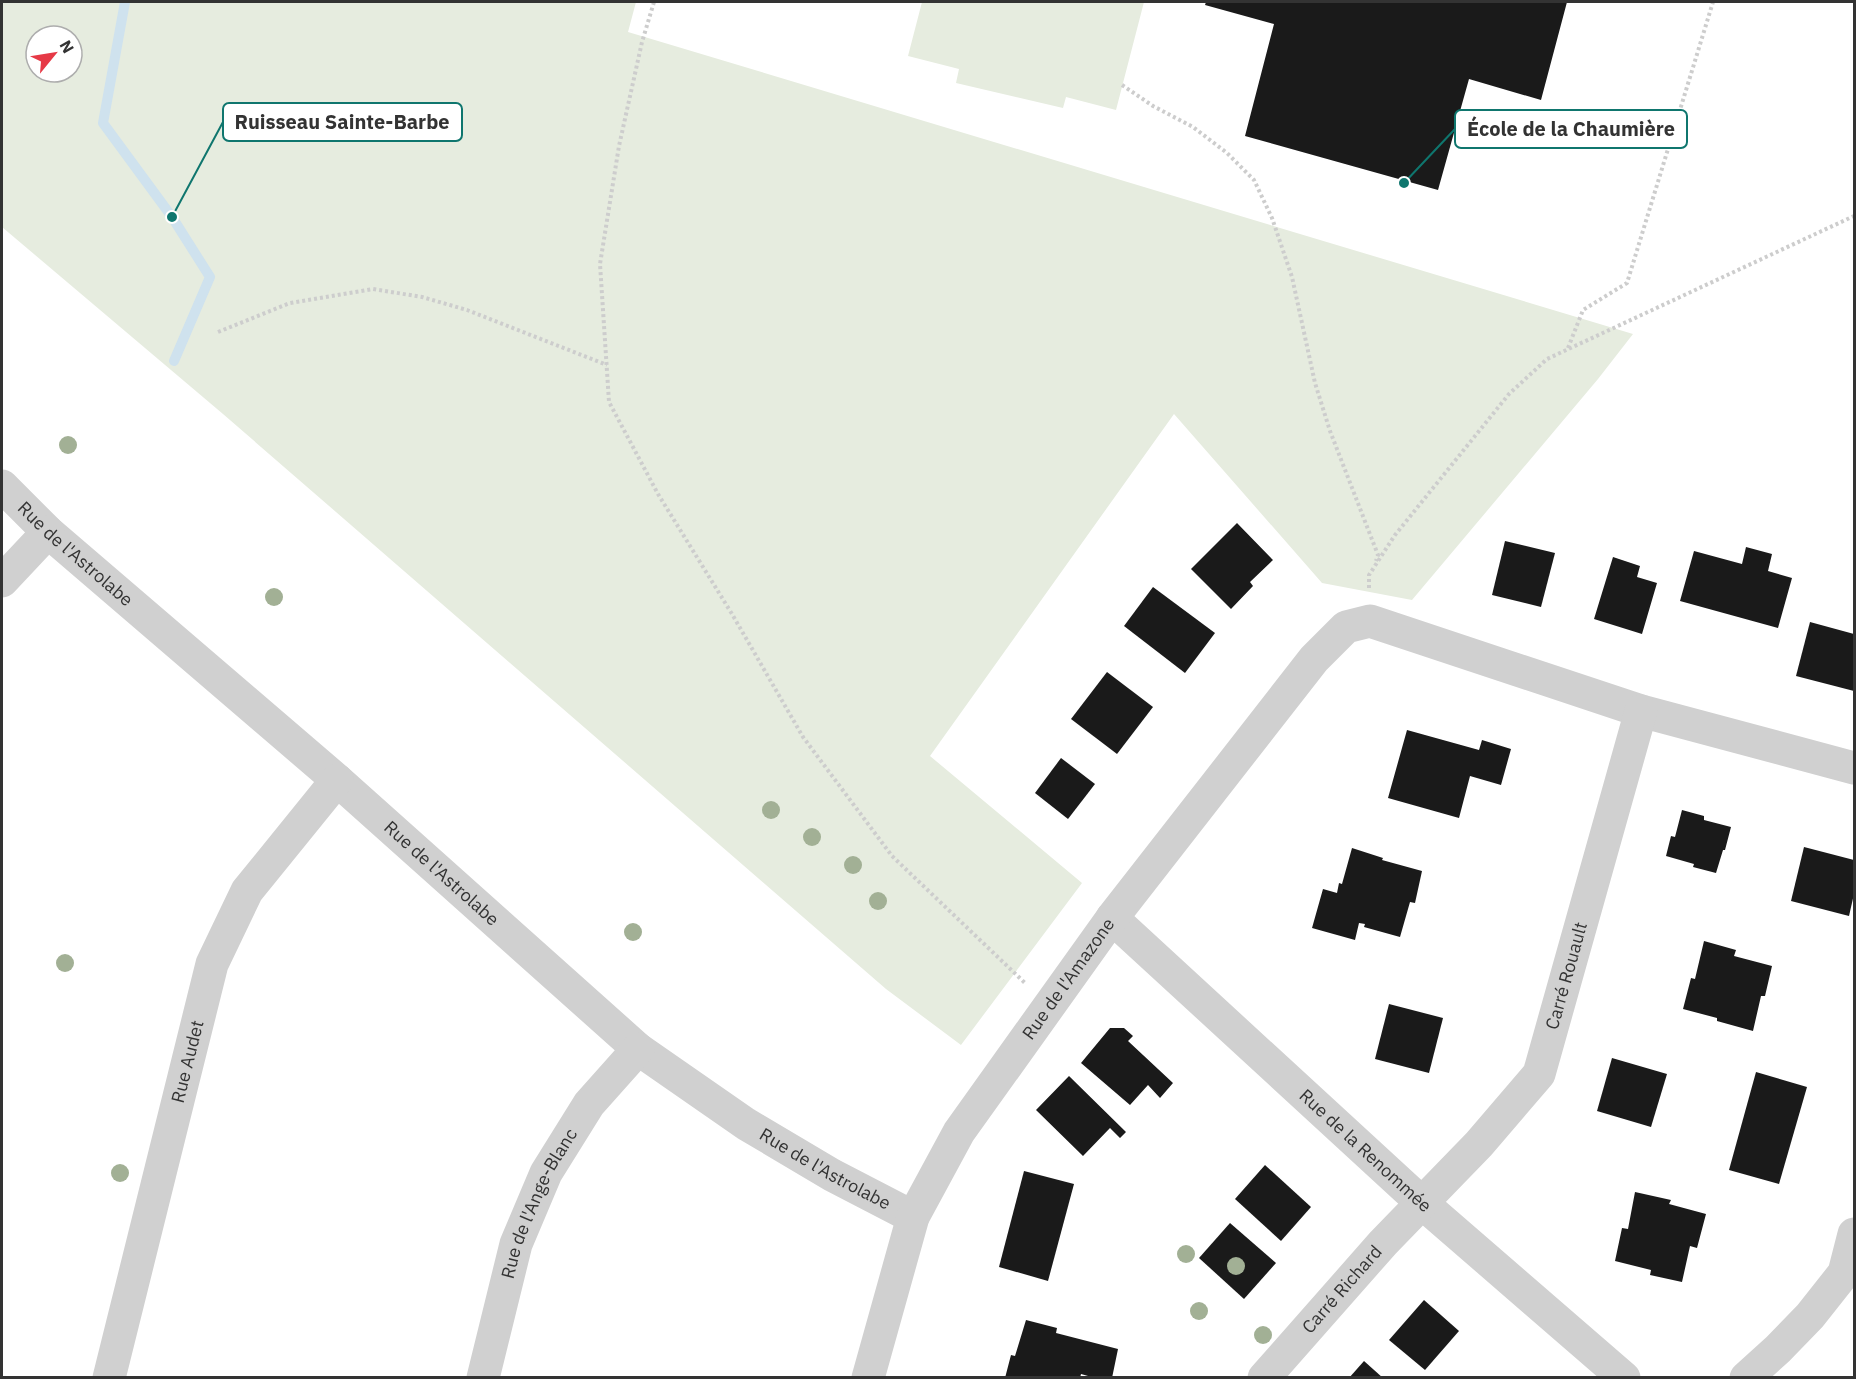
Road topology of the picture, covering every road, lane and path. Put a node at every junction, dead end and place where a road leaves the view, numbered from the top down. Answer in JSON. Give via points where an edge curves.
{"nodes":[{"id":1,"x":654,"y":2,"type":"edge"},
{"id":2,"x":1713,"y":2,"type":"edge"},
{"id":3,"x":1122,"y":85,"type":"dead end"},
{"id":4,"x":1854,"y":216,"type":"edge"},
{"id":5,"x":218,"y":332,"type":"dead end"},
{"id":6,"x":1568,"y":348,"type":"junction"},
{"id":7,"x":607,"y":364,"type":"junction"},
{"id":8,"x":2,"y":486,"type":"edge"},
{"id":9,"x":48,"y":532,"type":"junction"},
{"id":10,"x":1369,"y":575,"type":"junction"},
{"id":11,"x":2,"y":581,"type":"edge"},
{"id":12,"x":1358,"y":624,"type":"junction"},
{"id":13,"x":1641,"y":711,"type":"junction"},
{"id":14,"x":1854,"y":768,"type":"edge"},
{"id":15,"x":337,"y":780,"type":"junction"},
{"id":16,"x":1112,"y":918,"type":"junction"},
{"id":17,"x":1049,"y":1006,"type":"junction"},
{"id":18,"x":638,"y":1049,"type":"junction"},
{"id":19,"x":1422,"y":1203,"type":"junction"},
{"id":20,"x":913,"y":1217,"type":"junction"},
{"id":21,"x":1854,"y":1234,"type":"edge"},
{"id":22,"x":108,"y":1377,"type":"edge"},
{"id":23,"x":483,"y":1377,"type":"edge"},
{"id":24,"x":868,"y":1377,"type":"edge"},
{"id":25,"x":1264,"y":1377,"type":"edge"},
{"id":26,"x":1624,"y":1377,"type":"edge"},
{"id":27,"x":1746,"y":1377,"type":"edge"}],
"edges":[{"from":1,"to":7,"type":"path","via":[[619,146],[600,264]]},
{"from":2,"to":6,"type":"path","via":[[1627,283],[1583,309]]},
{"from":3,"to":10,"type":"path","via":[[1194,127],[1254,180],[1292,277],[1315,383],[1330,431],[1378,555]]},
{"from":4,"to":6,"type":"path"},
{"from":5,"to":7,"type":"path","via":[[290,303],[374,289],[467,310]]},
{"from":6,"to":10,"type":"path","via":[[1547,359],[1509,394],[1395,535]]},
{"from":7,"to":17,"type":"path","via":[[609,402],[658,495],[803,737],[892,856]]},
{"from":8,"to":9,"type":"street","name":"Rue de l'Astrolabe"},
{"from":9,"to":11,"type":"street"},
{"from":9,"to":15,"type":"street","name":"Rue de l'Astrolabe"},
{"from":10,"to":12,"type":"path"},
{"from":12,"to":13,"type":"street"},
{"from":12,"to":16,"type":"street","name":"Rue de l'Amazone","via":[[1314,658]]},
{"from":13,"to":14,"type":"street"},
{"from":13,"to":19,"type":"street","name":"Carré Rouault","via":[[1539,1074]]},
{"from":15,"to":18,"type":"street","name":"Rue de l'Astrolabe"},
{"from":15,"to":22,"type":"street","name":"Rue Audet","via":[[247,891],[212,964]]},
{"from":16,"to":17,"type":"street","name":"Rue de l'Amazone"},
{"from":16,"to":19,"type":"street","name":"Rue de la Renommée"},
{"from":17,"to":20,"type":"street","name":"Rue de l'Amazone","via":[[958,1132]]},
{"from":18,"to":20,"type":"street","name":"Rue de l'Astrolabe","via":[[746,1124]]},
{"from":18,"to":23,"type":"street","name":"Rue de l'Ange-Blanc","via":[[589,1104],[546,1173],[516,1244]]},
{"from":19,"to":25,"type":"street","name":"Carré Richard"},
{"from":19,"to":26,"type":"street","name":"Rue de la Renommée"},
{"from":20,"to":24,"type":"street","name":"Rue de l'Amazone"},
{"from":21,"to":27,"type":"street","via":[[1844,1272],[1810,1316]]}]}
